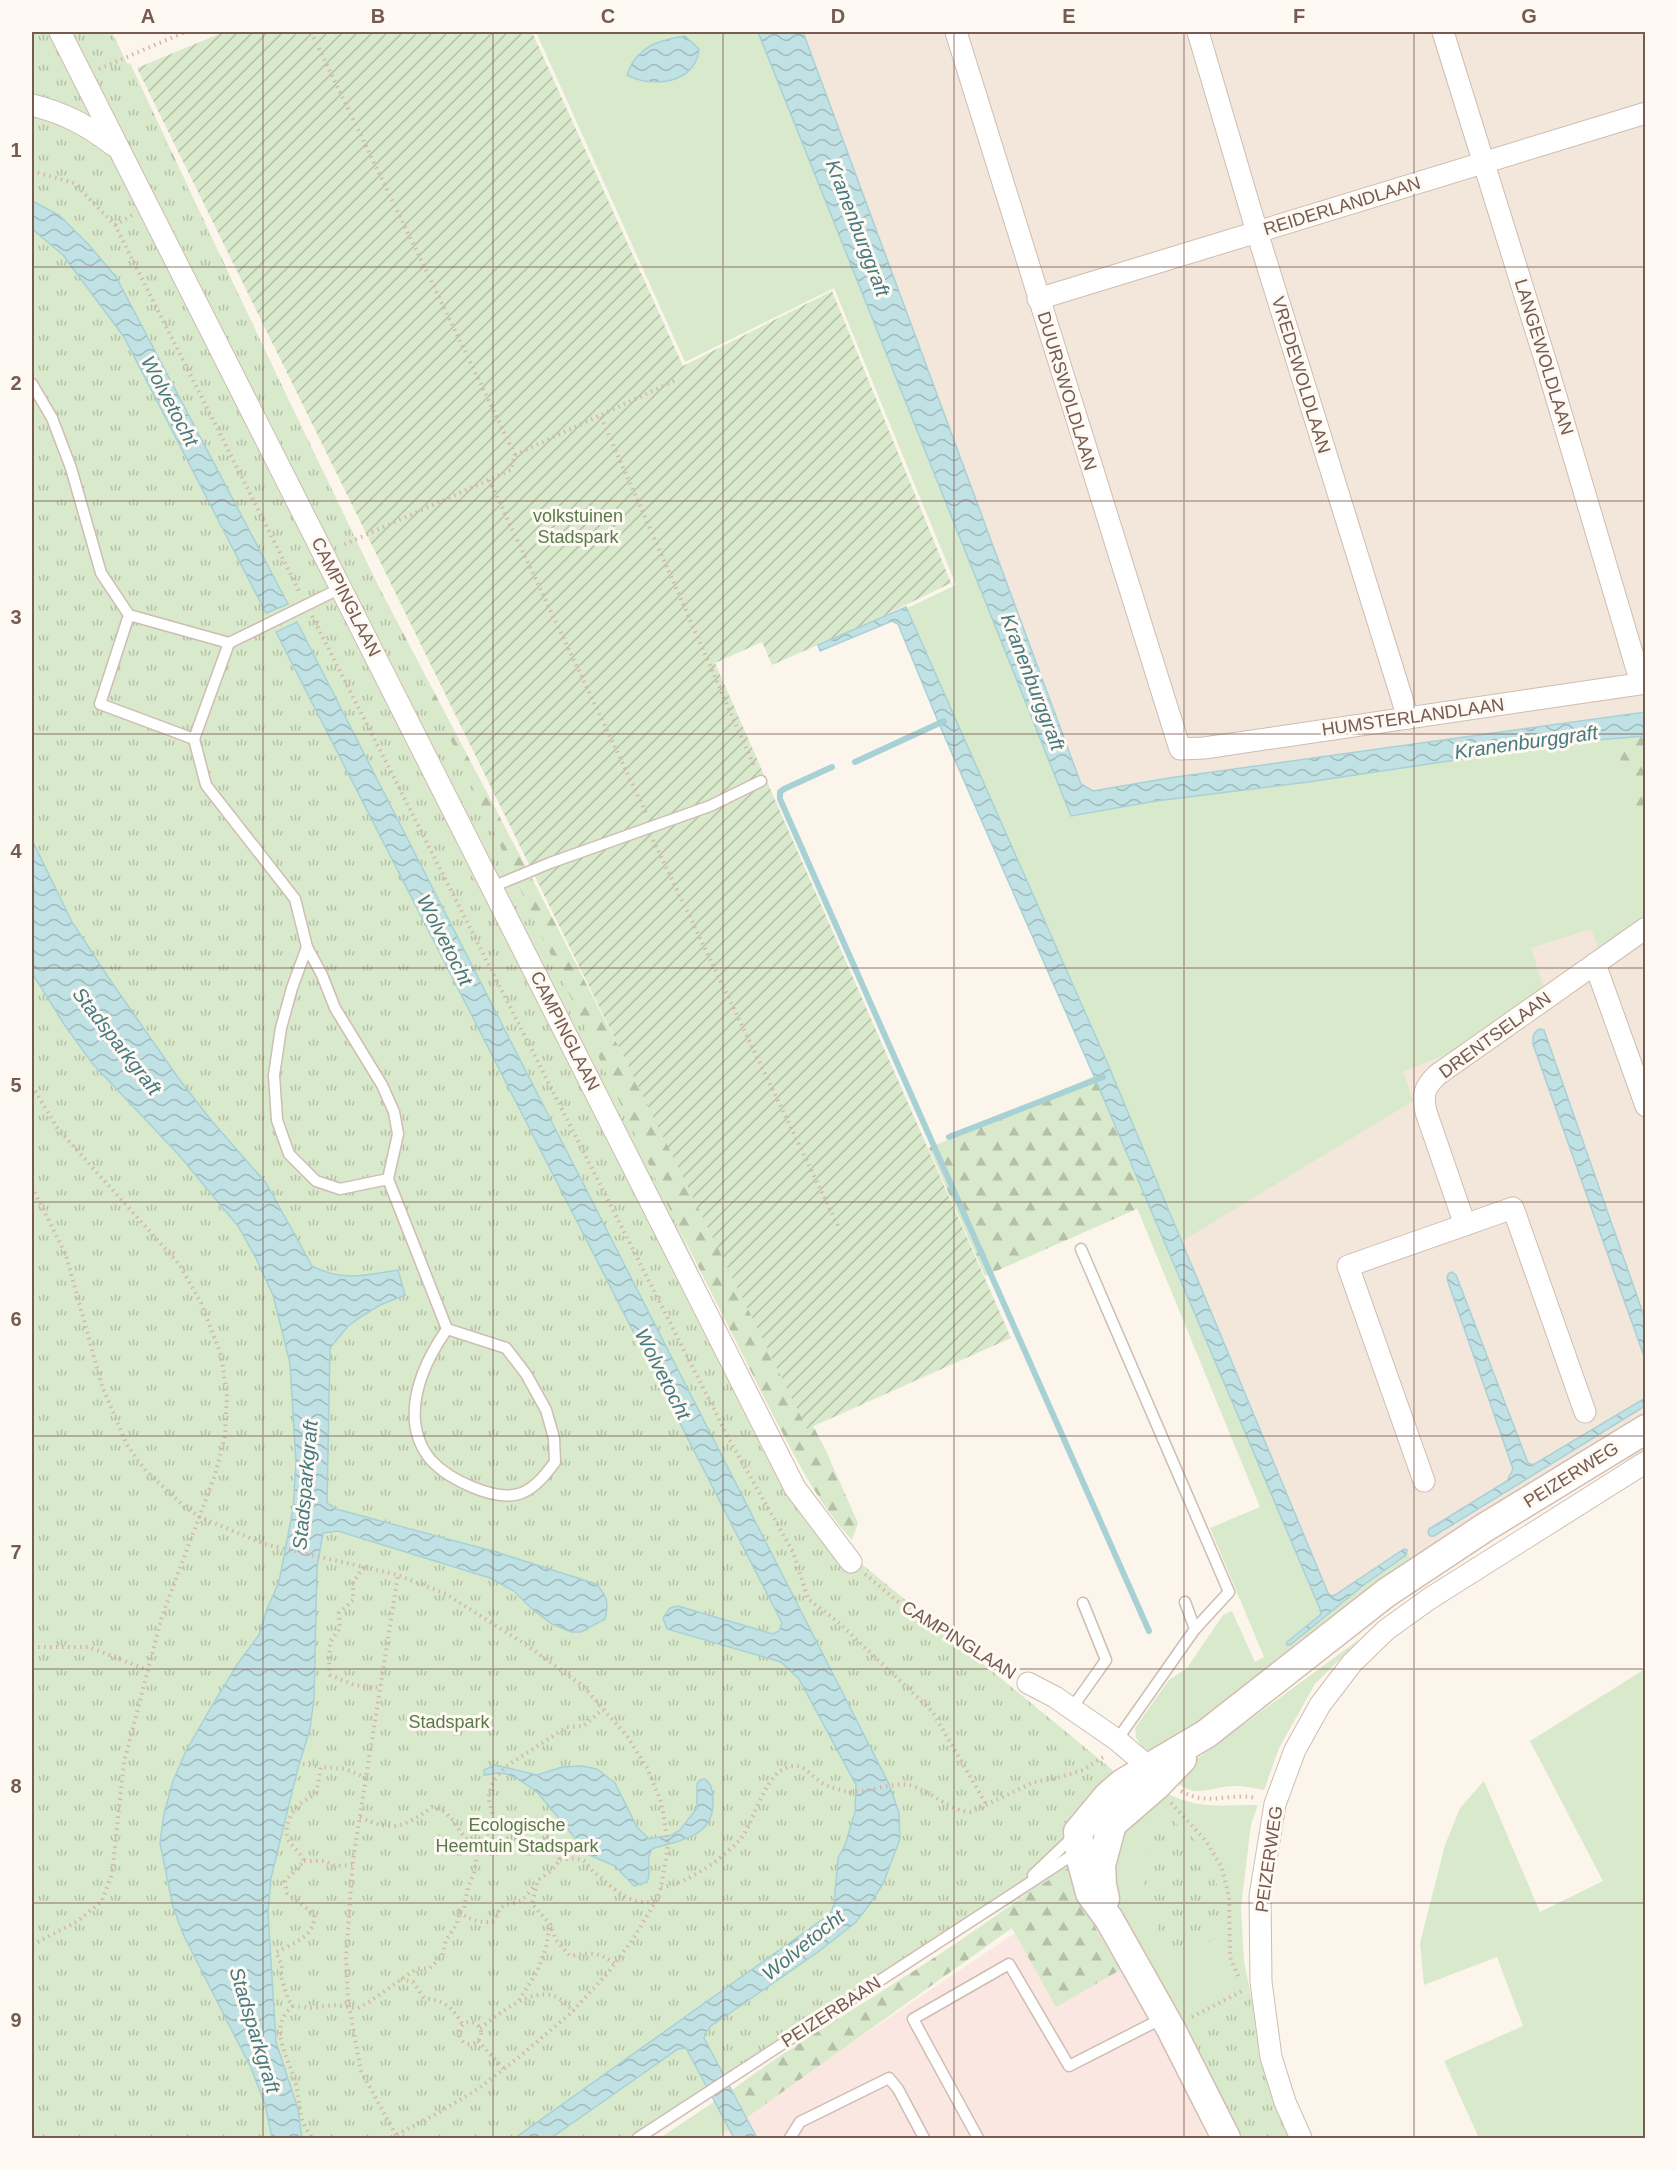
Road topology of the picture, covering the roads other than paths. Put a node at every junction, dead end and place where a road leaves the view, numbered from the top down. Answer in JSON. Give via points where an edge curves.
{"nodes":[{"id":1,"x":60,"y":32,"type":"edge"},
{"id":2,"x":956,"y":32,"type":"edge"},
{"id":3,"x":1198,"y":32,"type":"edge"},
{"id":4,"x":1443,"y":32,"type":"edge"},
{"id":5,"x":32,"y":105,"type":"edge"},
{"id":6,"x":1646,"y":112,"type":"edge"},
{"id":7,"x":120,"y":151,"type":"junction"},
{"id":8,"x":1484,"y":162,"type":"junction"},
{"id":9,"x":1257,"y":232,"type":"junction"},
{"id":10,"x":1038,"y":299,"type":"junction"},
{"id":11,"x":32,"y":384,"type":"edge"},
{"id":12,"x":341,"y":588,"type":"junction"},
{"id":13,"x":129,"y":615,"type":"junction"},
{"id":14,"x":229,"y":643,"type":"junction"},
{"id":15,"x":1643,"y":683,"type":"edge"},
{"id":16,"x":1408,"y":718,"type":"junction"},
{"id":17,"x":194,"y":739,"type":"junction"},
{"id":18,"x":1179,"y":750,"type":"joint"},
{"id":19,"x":761,"y":781,"type":"road end"},
{"id":20,"x":492,"y":887,"type":"junction"},
{"id":21,"x":1646,"y":928,"type":"edge"},
{"id":22,"x":307,"y":947,"type":"junction"},
{"id":23,"x":1595,"y":964,"type":"junction"},
{"id":24,"x":1646,"y":1106,"type":"edge"},
{"id":25,"x":388,"y":1179,"type":"junction"},
{"id":26,"x":1465,"y":1225,"type":"junction"},
{"id":27,"x":1081,"y":1249,"type":"dead end"},
{"id":28,"x":447,"y":1329,"type":"junction"},
{"id":29,"x":1585,"y":1412,"type":"dead end"},
{"id":30,"x":1646,"y":1429,"type":"edge"},
{"id":31,"x":1646,"y":1462,"type":"edge"},
{"id":32,"x":1424,"y":1481,"type":"dead end"},
{"id":33,"x":851,"y":1562,"type":"road end"},
{"id":34,"x":1185,"y":1602,"type":"dead end"},
{"id":35,"x":1083,"y":1603,"type":"dead end"},
{"id":36,"x":1195,"y":1629,"type":"junction"},
{"id":37,"x":1028,"y":1683,"type":"road end"},
{"id":38,"x":1072,"y":1708,"type":"junction"},
{"id":39,"x":1120,"y":1743,"type":"junction"},
{"id":40,"x":1156,"y":1777,"type":"junction"},
{"id":41,"x":1091,"y":1837,"type":"junction"},
{"id":42,"x":1023,"y":1885,"type":"junction"},
{"id":43,"x":1109,"y":1919,"type":"junction"},
{"id":44,"x":1168,"y":2023,"type":"junction"},
{"id":45,"x":638,"y":2139,"type":"edge"},
{"id":46,"x":790,"y":2139,"type":"edge"},
{"id":47,"x":924,"y":2139,"type":"edge"},
{"id":48,"x":978,"y":2139,"type":"edge"},
{"id":49,"x":1226,"y":2139,"type":"edge"},
{"id":50,"x":1301,"y":2139,"type":"edge"}],
"edges":[{"from":1,"to":7,"type":"street","name":"CAMPINGLAAN"},
{"from":2,"to":10,"type":"street","name":"DUURSWOLDLAAN"},
{"from":3,"to":9,"type":"street","name":"VREDEWOLDLAAN"},
{"from":4,"to":8,"type":"street","name":"LANGEWOLDLAAN"},
{"from":5,"to":7,"type":"street","name":"CAMPINGLAAN","via":[[89,126]]},
{"from":6,"to":8,"type":"street","name":"REIDERLANDLAAN"},
{"from":7,"to":12,"type":"street","name":"CAMPINGLAAN"},
{"from":8,"to":9,"type":"street","name":"REIDERLANDLAAN"},
{"from":8,"to":15,"type":"street","name":"LANGEWOLDLAAN"},
{"from":9,"to":10,"type":"street","name":"REIDERLANDLAAN"},
{"from":9,"to":16,"type":"street","name":"VREDEWOLDLAAN"},
{"from":10,"to":18,"type":"street","name":"DUURSWOLDLAAN"},
{"from":11,"to":13,"type":"lane","via":[[52,418],[71,468],[101,573]]},
{"from":12,"to":14,"type":"lane"},
{"from":12,"to":20,"type":"street","name":"CAMPINGLAAN"},
{"from":13,"to":14,"type":"lane"},
{"from":13,"to":17,"type":"lane","via":[[100,704]]},
{"from":14,"to":17,"type":"lane"},
{"from":15,"to":16,"type":"street","name":"HUMSTERLANDLAAN"},
{"from":16,"to":18,"type":"street","name":"HUMSTERLANDLAAN"},
{"from":17,"to":22,"type":"lane","via":[[206,785],[295,899]]},
{"from":19,"to":20,"type":"lane","via":[[710,806]]},
{"from":20,"to":33,"type":"street","name":"CAMPINGLAAN","via":[[795,1488]]},
{"from":21,"to":23,"type":"street","name":"DRENTSELAAN"},
{"from":22,"to":25,"type":"lane","via":[[335,1008],[394,1112],[398,1134]]},
{"from":22,"to":25,"type":"lane","via":[[281,1028],[274,1076],[277,1120],[289,1154],[316,1181],[340,1189]]},
{"from":23,"to":24,"type":"street"},
{"from":23,"to":26,"type":"street","name":"DRENTSELAAN","via":[[1437,1076],[1423,1094]]},
{"from":25,"to":28,"type":"lane"},
{"from":26,"to":29,"type":"street","via":[[1513,1208]]},
{"from":26,"to":32,"type":"street","via":[[1348,1266]]},
{"from":27,"to":36,"type":"lane","via":[[1229,1592]]},
{"from":28,"to":28,"type":"lane","via":[[427,1363],[415,1406],[420,1442],[429,1459],[463,1482],[489,1493],[522,1493],[539,1482],[555,1462],[554,1438],[546,1410],[506,1348]]},
{"from":30,"to":40,"type":"street","name":"PEIZERWEG","via":[[1393,1588]]},
{"from":31,"to":50,"type":"street","name":"PEIZERWEG","via":[[1386,1630],[1352,1664],[1320,1705],[1295,1750],[1275,1803],[1260,1896],[1261,1982],[1271,2057]]},
{"from":34,"to":36,"type":"lane"},
{"from":35,"to":38,"type":"lane","via":[[1106,1660]]},
{"from":36,"to":39,"type":"lane"},
{"from":37,"to":38,"type":"street","name":"CAMPINGLAAN"},
{"from":38,"to":39,"type":"street","name":"CAMPINGLAAN"},
{"from":39,"to":40,"type":"street","name":"CAMPINGLAAN"},
{"from":40,"to":41,"type":"street","name":"PEIZERWEG","via":[[1123,1783],[1108,1796]]},
{"from":41,"to":42,"type":"lane","name":"PEIZERBAAN","via":[[1066,1860]]},
{"from":41,"to":42,"type":"lane","name":"PEIZERBAAN","via":[[1059,1848]]},
{"from":41,"to":43,"type":"street","name":"PEIZERWEG","via":[[1102,1857],[1101,1875]]},
{"from":41,"to":43,"type":"street","name":"PEIZERWEG","via":[[1090,1893]]},
{"from":42,"to":45,"type":"lane","name":"PEIZERBAAN"},
{"from":43,"to":44,"type":"street","name":"PEIZERWEG"},
{"from":44,"to":48,"type":"lane","via":[[1069,2066],[1009,1964],[913,2019]]},
{"from":44,"to":49,"type":"street","name":"PEIZERWEG"},
{"from":46,"to":47,"type":"lane","via":[[800,2122],[889,2078]]}]}
